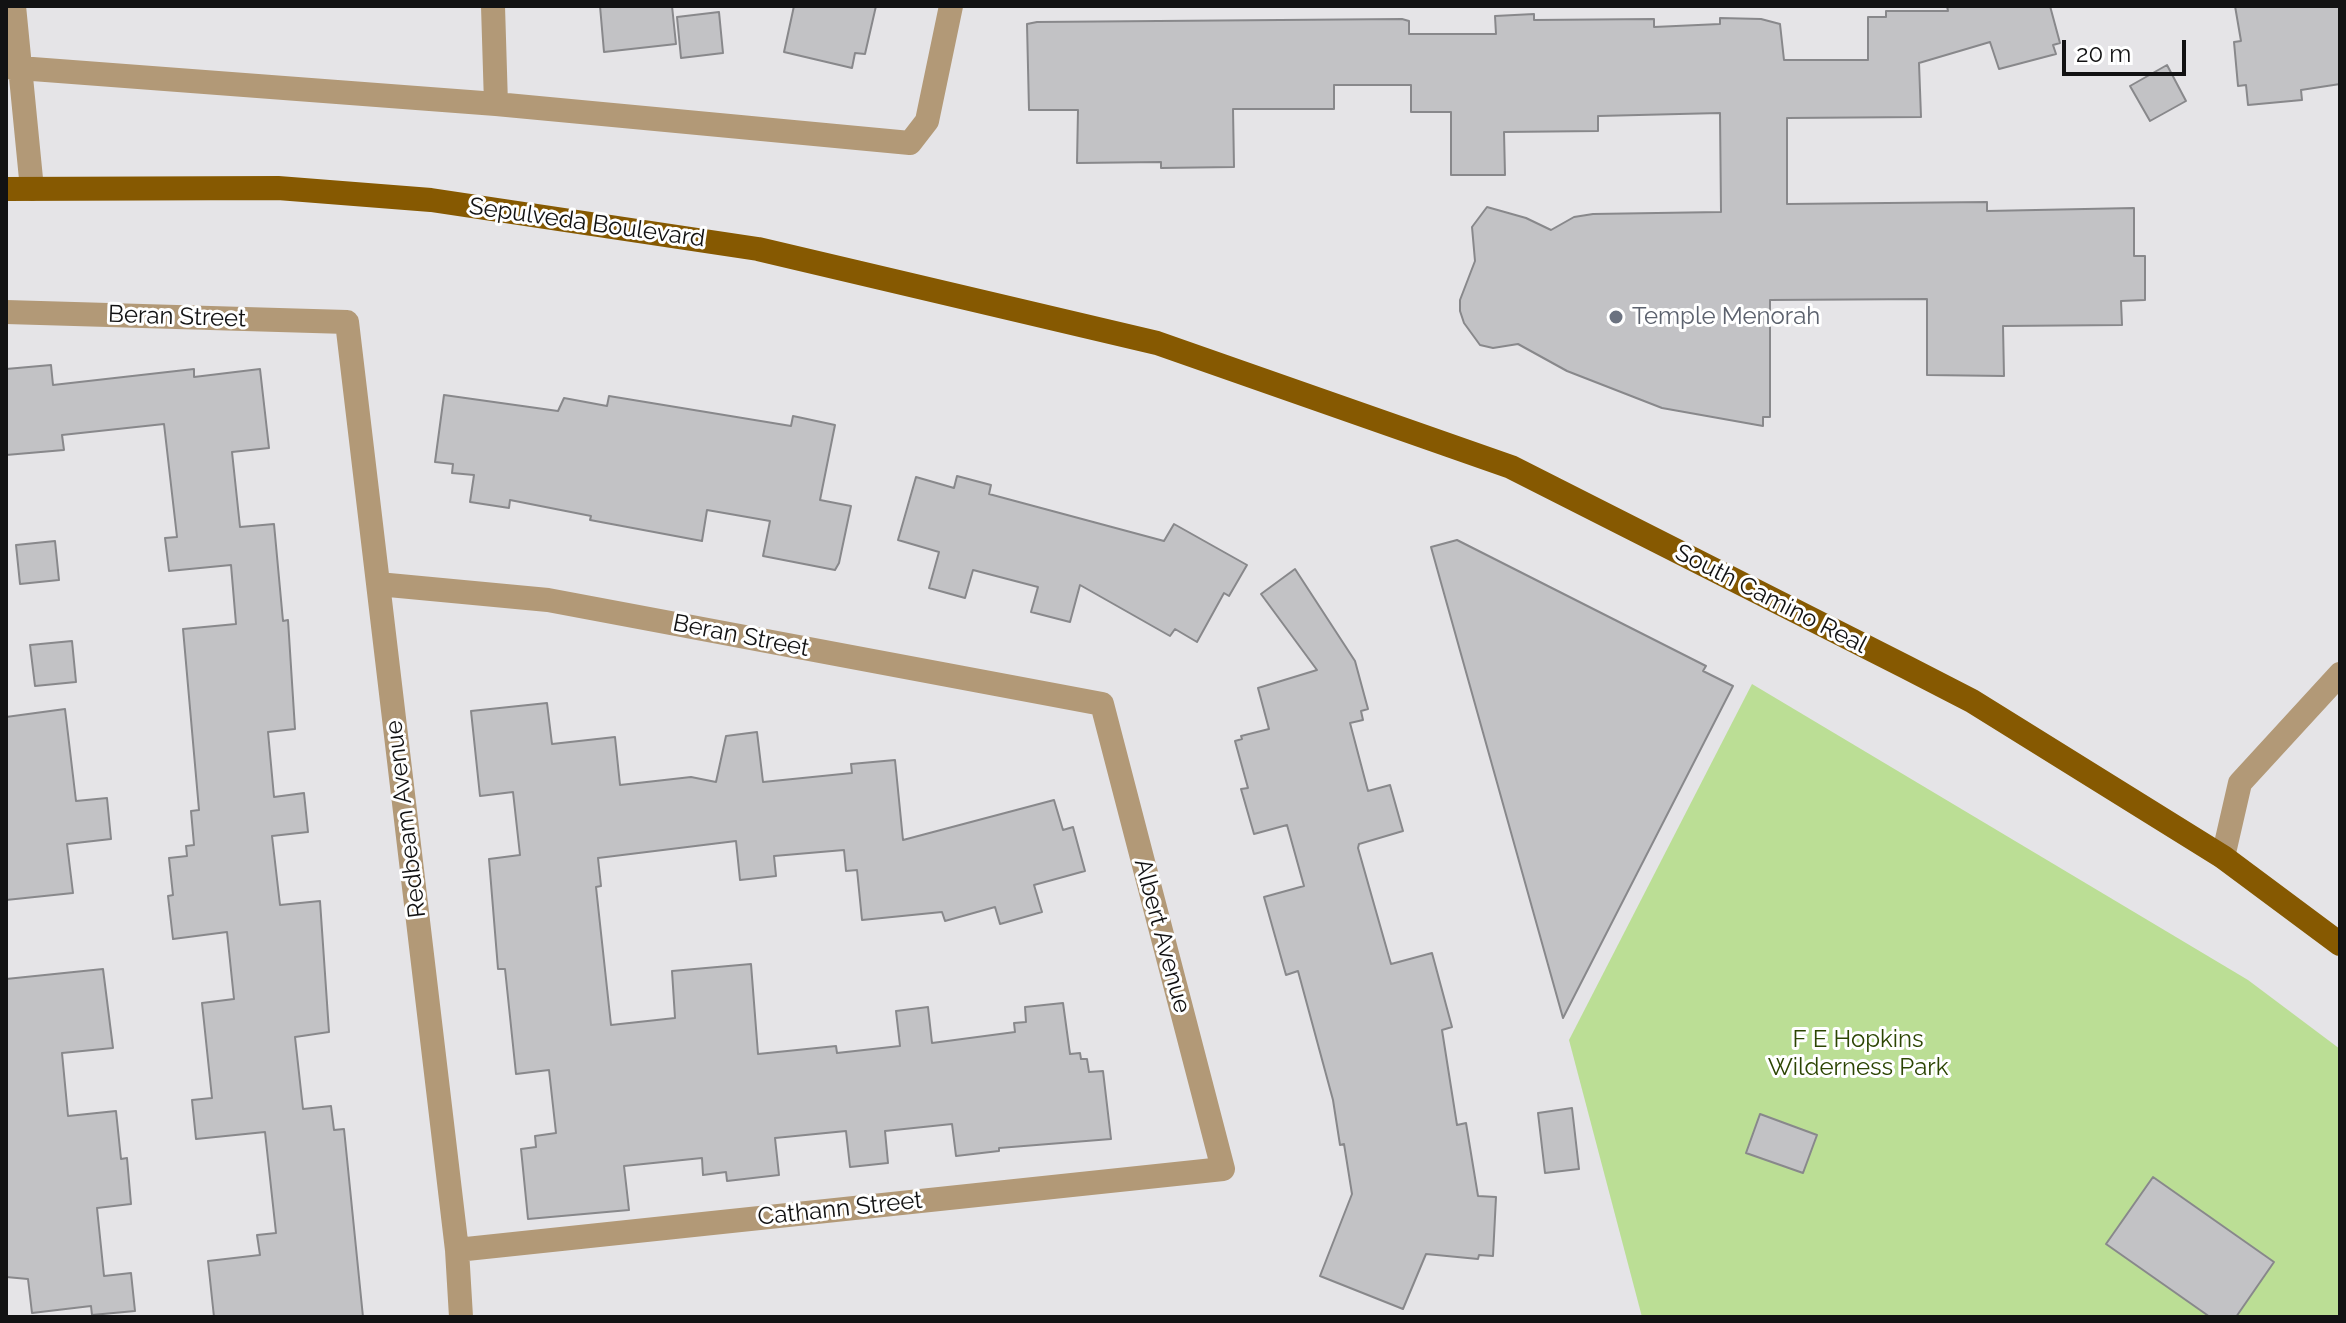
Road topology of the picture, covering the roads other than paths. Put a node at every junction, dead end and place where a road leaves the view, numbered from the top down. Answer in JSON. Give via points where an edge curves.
{"nodes":[{"id":1,"x":14,"y":6,"type":"edge"},
{"id":2,"x":493,"y":6,"type":"edge"},
{"id":3,"x":951,"y":6,"type":"edge"},
{"id":4,"x":13,"y":66,"type":"edge"},
{"id":5,"x":496,"y":104,"type":"junction"},
{"id":6,"x":6,"y":189,"type":"edge"},
{"id":7,"x":32,"y":189,"type":"junction"},
{"id":8,"x":6,"y":312,"type":"edge"},
{"id":9,"x":347,"y":322,"type":"joint"},
{"id":10,"x":1157,"y":343,"type":"joint"},
{"id":11,"x":378,"y":584,"type":"junction"},
{"id":12,"x":2340,"y":674,"type":"edge"},
{"id":13,"x":1102,"y":704,"type":"joint"},
{"id":14,"x":2223,"y":857,"type":"junction"},
{"id":15,"x":2340,"y":944,"type":"edge"},
{"id":16,"x":1223,"y":1169,"type":"joint"},
{"id":17,"x":457,"y":1250,"type":"junction"},
{"id":18,"x":461,"y":1317,"type":"edge"}],
"edges":[{"from":1,"to":4,"type":"street"},
{"from":2,"to":5,"type":"street"},
{"from":3,"to":5,"type":"street","via":[[927,121],[910,143]]},
{"from":4,"to":5,"type":"street"},
{"from":4,"to":7,"type":"street"},
{"from":6,"to":7,"type":"main road","name":"Sepulveda Boulevard"},
{"from":7,"to":10,"type":"main road","name":"Sepulveda Boulevard","via":[[278,188],[431,200],[758,249]]},
{"from":8,"to":9,"type":"street","name":"Beran Street"},
{"from":9,"to":11,"type":"street","name":"Redbeam Avenue"},
{"from":10,"to":14,"type":"main road","name":"South Camino Real","via":[[1511,467],[1972,701]]},
{"from":11,"to":13,"type":"street","name":"Beran Street","via":[[548,600]]},
{"from":11,"to":17,"type":"street","name":"Redbeam Avenue"},
{"from":12,"to":14,"type":"street","via":[[2240,783]]},
{"from":13,"to":16,"type":"street","name":"Albert Avenue"},
{"from":14,"to":15,"type":"main road","name":"South Camino Real"},
{"from":16,"to":17,"type":"street","name":"Cathann Street"},
{"from":17,"to":18,"type":"street","name":"Redbeam Avenue"}]}
